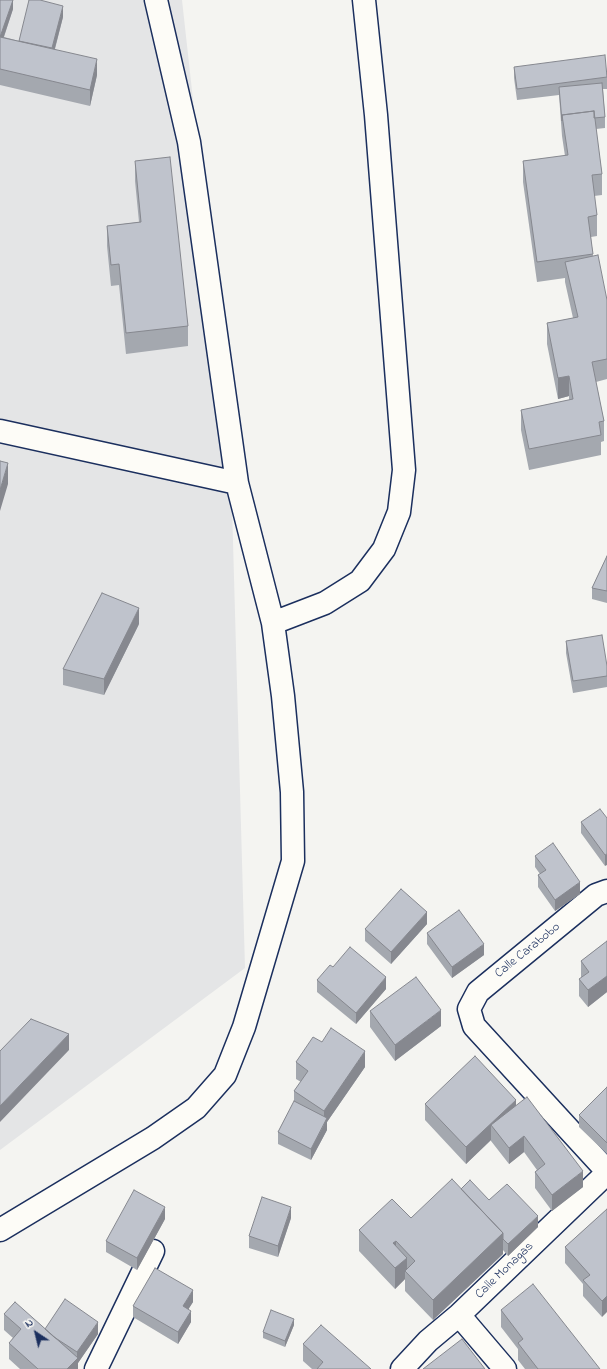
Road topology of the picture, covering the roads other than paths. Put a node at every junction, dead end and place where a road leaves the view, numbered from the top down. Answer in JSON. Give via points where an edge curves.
{"nodes":[{"id":1,"x":156,"y":0,"type":"edge"},
{"id":2,"x":364,"y":0,"type":"edge"},
{"id":3,"x":0,"y":431,"type":"edge"},
{"id":4,"x":237,"y":482,"type":"junction"},
{"id":5,"x":273,"y":623,"type":"junction"},
{"id":6,"x":607,"y":891,"type":"edge"},
{"id":7,"x":607,"y":1172,"type":"edge"},
{"id":8,"x":0,"y":1230,"type":"edge"},
{"id":9,"x":153,"y":1251,"type":"dead end"},
{"id":10,"x":459,"y":1315,"type":"junction"},
{"id":11,"x":96,"y":1369,"type":"edge"},
{"id":12,"x":402,"y":1369,"type":"edge"},
{"id":13,"x":505,"y":1369,"type":"edge"}],
"edges":[{"from":1,"to":4,"type":"street","via":[[189,142]]},
{"from":2,"to":5,"type":"street","via":[[376,115],[404,470],[399,512],[384,550],[360,581],[325,603]]},
{"from":3,"to":4,"type":"street"},
{"from":4,"to":5,"type":"street"},
{"from":5,"to":8,"type":"street","via":[[284,696],[291,785],[293,861],[244,1027],[225,1075],[196,1108],[153,1138]]},
{"from":6,"to":7,"type":"street","name":"Calle Carabobo","via":[[596,895],[478,992],[469,1009],[474,1026]]},
{"from":7,"to":10,"type":"street","name":"Calle Monagas"},
{"from":9,"to":11,"type":"street"},
{"from":10,"to":12,"type":"street","name":"Calle Monagas","via":[[428,1341]]},
{"from":10,"to":13,"type":"street"}]}
